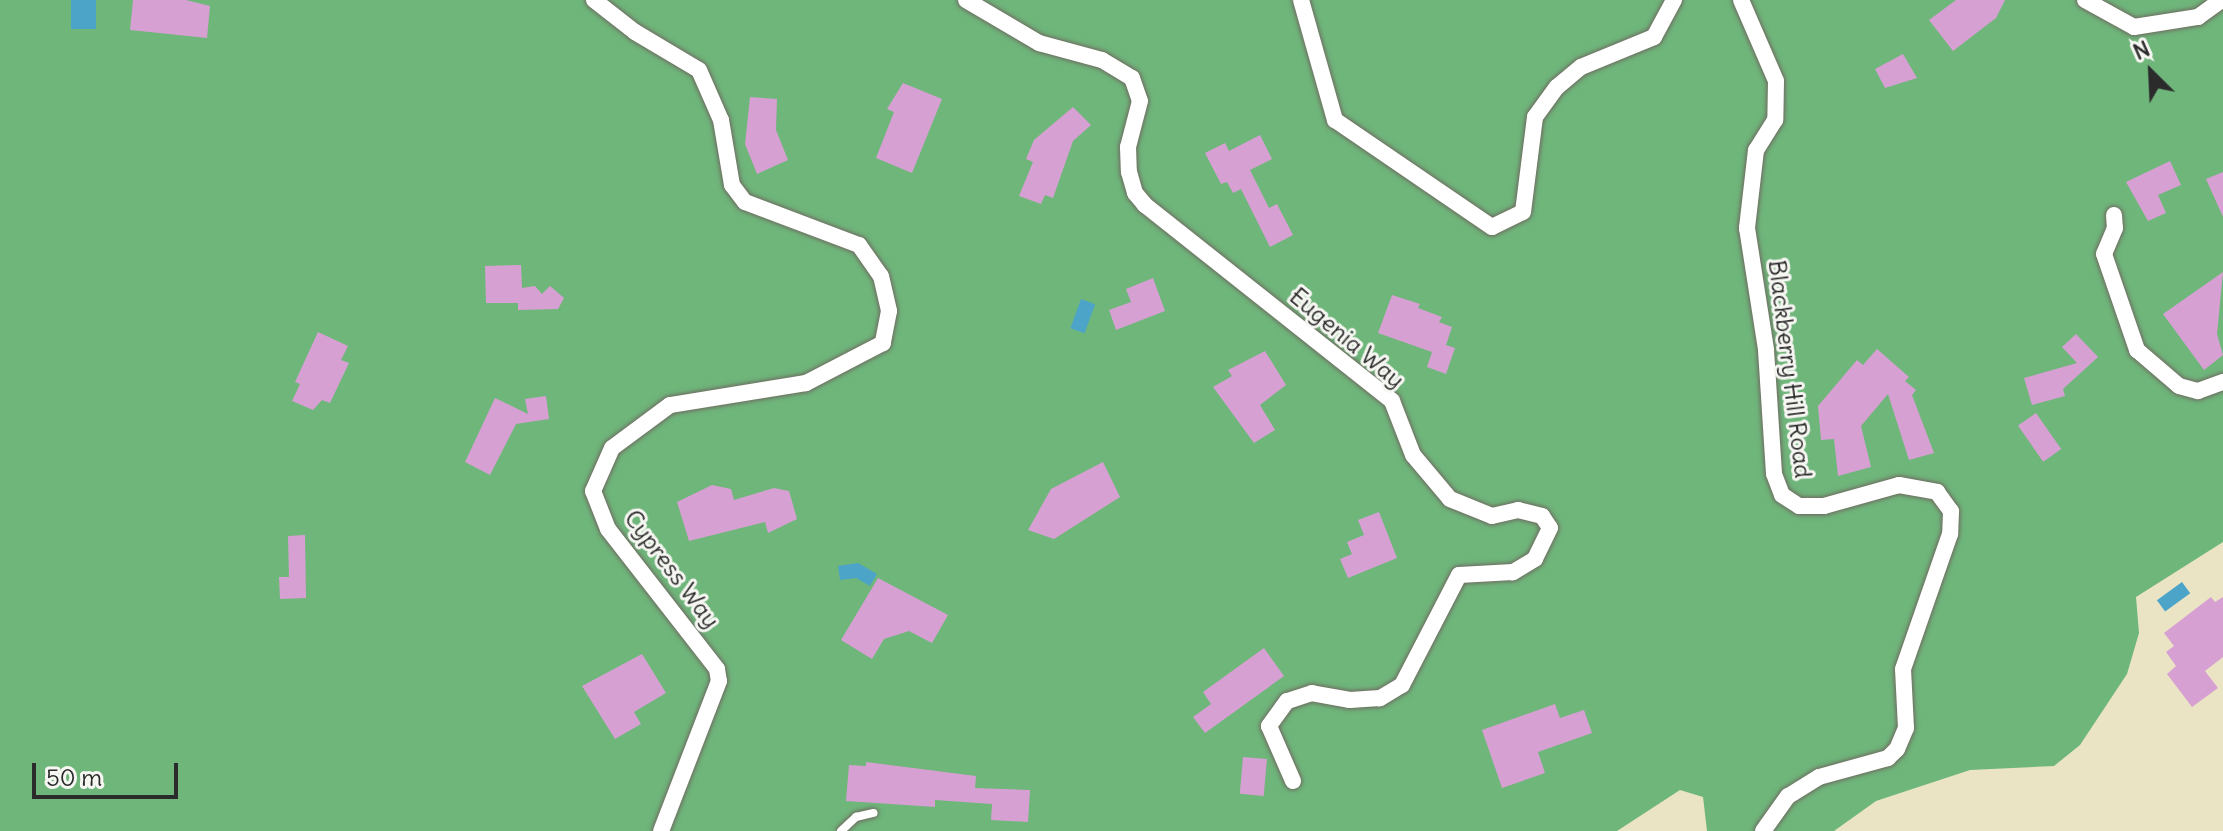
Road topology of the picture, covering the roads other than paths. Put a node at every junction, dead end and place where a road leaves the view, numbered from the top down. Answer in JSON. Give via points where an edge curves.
{"nodes":[{"id":1,"x":594,"y":0,"type":"edge"},
{"id":2,"x":966,"y":0,"type":"edge"},
{"id":3,"x":1301,"y":0,"type":"edge"},
{"id":4,"x":1674,"y":0,"type":"edge"},
{"id":5,"x":1741,"y":0,"type":"edge"},
{"id":6,"x":2085,"y":0,"type":"edge"},
{"id":7,"x":2221,"y":0,"type":"edge"},
{"id":8,"x":2114,"y":215,"type":"dead end"},
{"id":9,"x":2223,"y":382,"type":"edge"},
{"id":10,"x":1293,"y":781,"type":"dead end"},
{"id":11,"x":874,"y":813,"type":"dead end"},
{"id":12,"x":661,"y":831,"type":"edge"},
{"id":13,"x":841,"y":831,"type":"edge"},
{"id":14,"x":1763,"y":831,"type":"edge"}],
"edges":[{"from":1,"to":12,"type":"street","name":"Cypress Way","via":[[699,70],[721,120],[732,185],[745,202],[859,245],[881,276],[889,311],[883,343],[806,383],[670,405],[612,448],[593,491],[608,529],[717,669],[719,681]]},
{"from":2,"to":10,"type":"street","name":"Eugenia Way","via":[[1039,43],[1102,60],[1132,78],[1140,101],[1128,147],[1129,172],[1145,205],[1392,401],[1413,455],[1450,499],[1492,516],[1518,510],[1542,516],[1550,528],[1535,559],[1513,572],[1459,575],[1402,685],[1380,698],[1350,700],[1312,693],[1287,701],[1269,726]]},
{"from":3,"to":4,"type":"street","via":[[1335,120],[1492,227],[1523,212],[1535,117],[1557,87],[1581,67],[1654,37]]},
{"from":5,"to":14,"type":"street","name":"Blackberry Hill Road","via":[[1776,81],[1775,120],[1756,150],[1747,228],[1766,350],[1774,474],[1782,495],[1799,506],[1824,506],[1899,485],[1937,492],[1951,511],[1950,534],[1903,669],[1906,728],[1897,749],[1888,758],[1819,777],[1788,796]]},
{"from":6,"to":7,"type":"street","via":[[2134,27],[2198,17]]},
{"from":8,"to":9,"type":"street","via":[[2115,228],[2104,254],[2137,350],[2179,386],[2198,391]]},
{"from":11,"to":13,"type":"lane","via":[[856,817]]}]}
